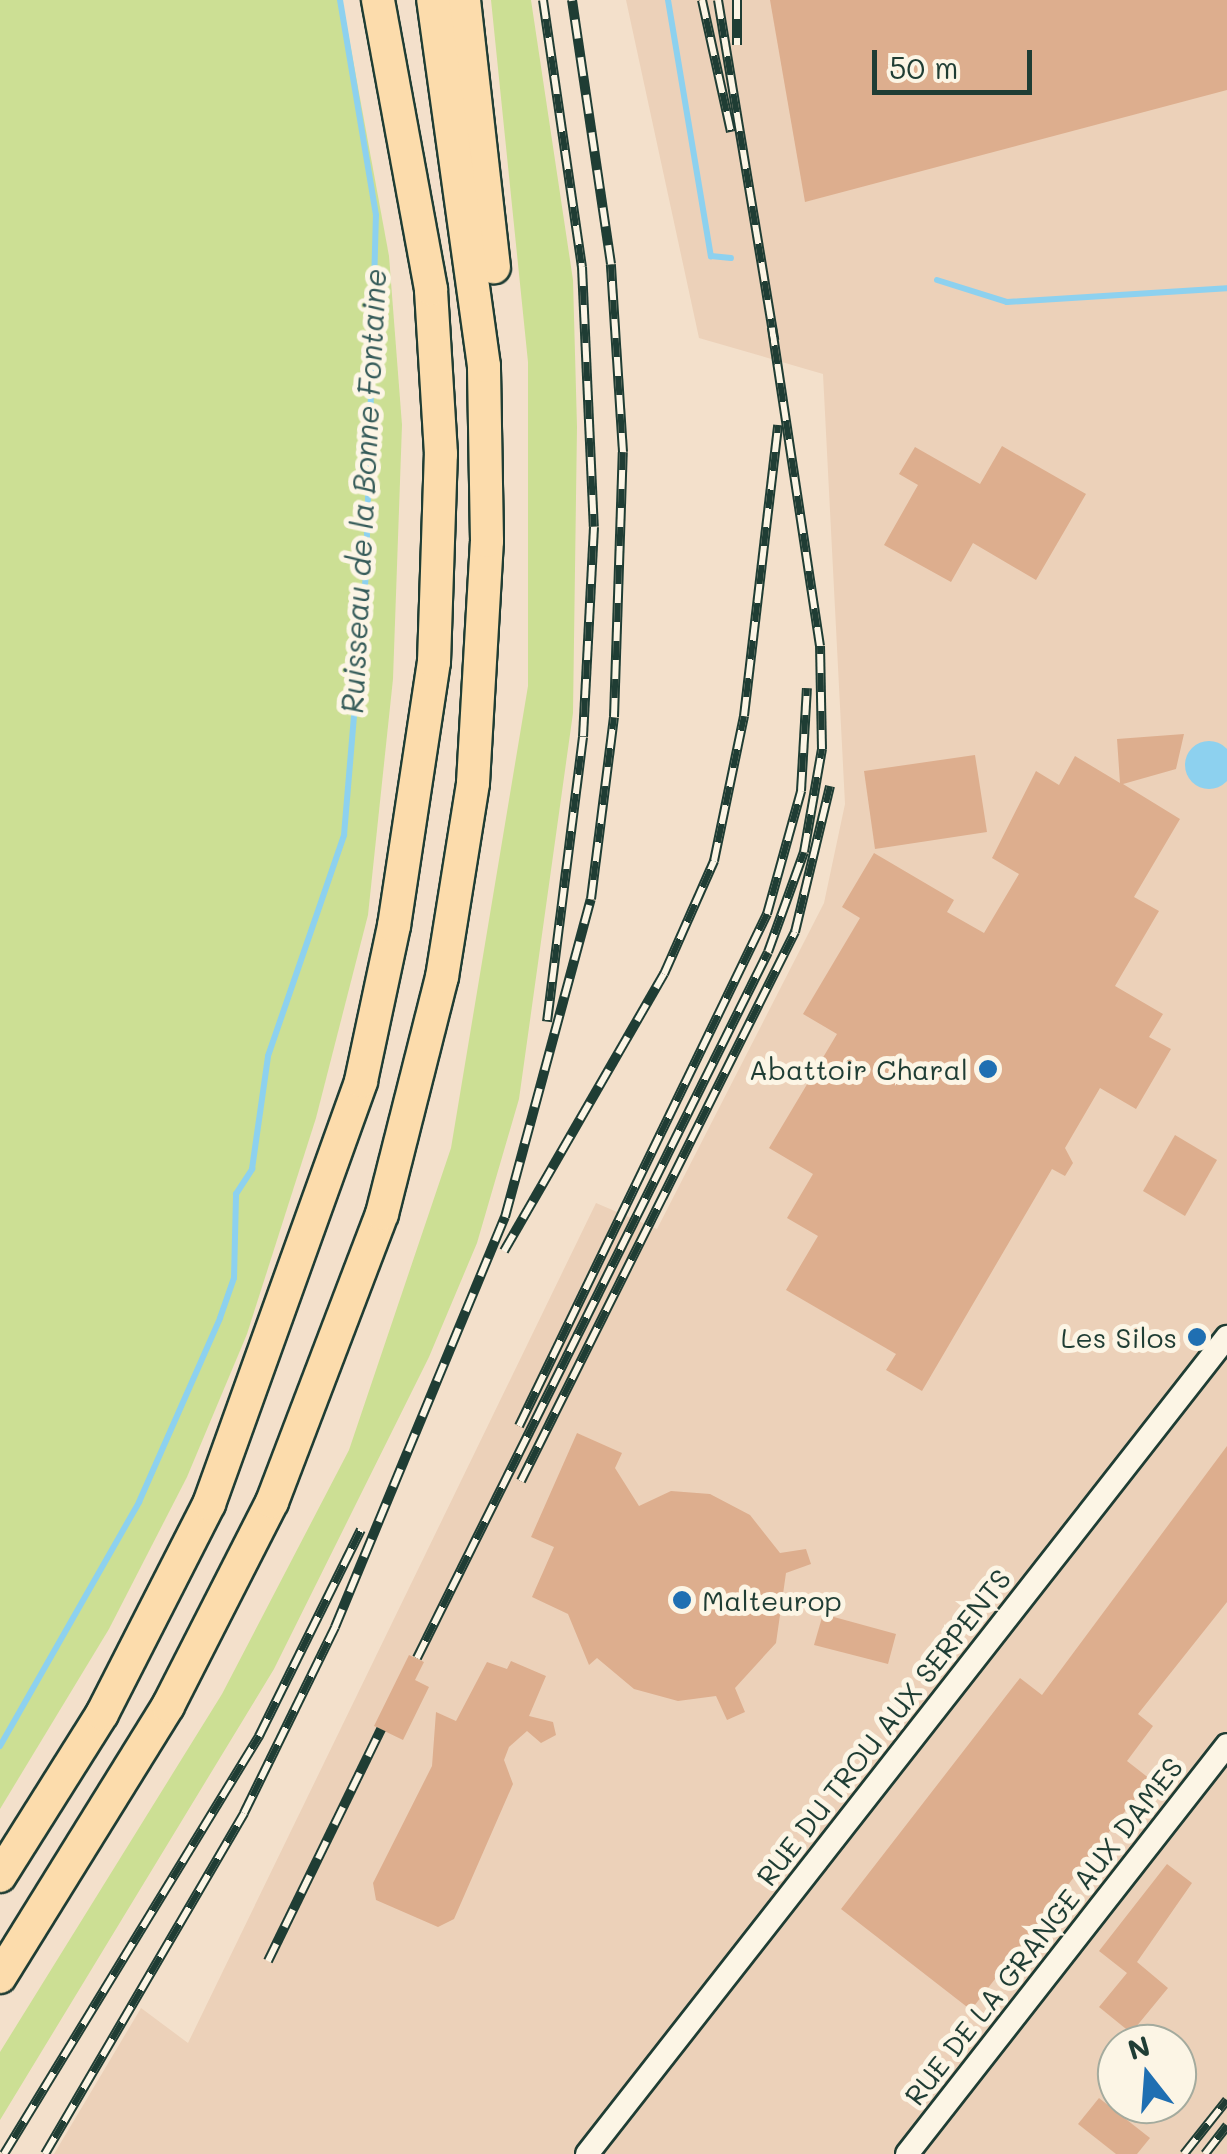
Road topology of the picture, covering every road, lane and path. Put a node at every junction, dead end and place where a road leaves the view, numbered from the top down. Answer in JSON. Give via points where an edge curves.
{"nodes":[{"id":1,"x":378,"y":0,"type":"edge"},
{"id":2,"x":433,"y":0,"type":"edge"},
{"id":3,"x":464,"y":0,"type":"edge"},
{"id":4,"x":484,"y":366,"type":"junction"},
{"id":5,"x":1227,"y":1337,"type":"edge"},
{"id":6,"x":1227,"y":1744,"type":"edge"},
{"id":7,"x":0,"y":1876,"type":"edge"},
{"id":8,"x":0,"y":1977,"type":"edge"},
{"id":9,"x":587,"y":2154,"type":"edge"},
{"id":10,"x":907,"y":2154,"type":"edge"}],
"edges":[{"from":1,"to":7,"type":"highway","via":[[431,289],[441,454],[434,662],[394,926],[361,1081],[209,1504],[102,1714]]},
{"from":2,"to":4,"type":"highway"},
{"from":3,"to":4,"type":"highway","via":[[492,197],[495,296]]},
{"from":4,"to":8,"type":"highway","via":[[488,541],[472,783],[442,977],[382,1214],[314,1406],[215,1620]]},
{"from":5,"to":9,"type":"street","name":"RUE DU TROU AUX SERPENTS"},
{"from":6,"to":10,"type":"street","name":"RUE DE LA GRANGE AUX DAMES"}]}
